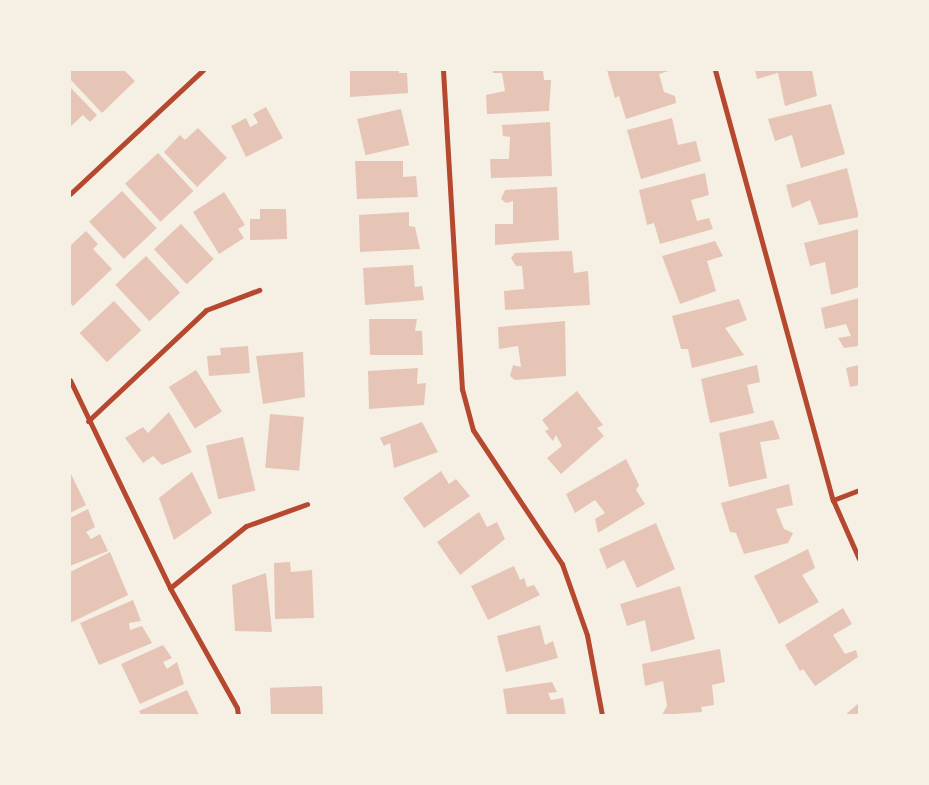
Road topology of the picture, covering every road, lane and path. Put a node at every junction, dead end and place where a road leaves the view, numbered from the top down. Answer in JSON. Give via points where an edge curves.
{"nodes":[{"id":1,"x":203,"y":70,"type":"edge"},
{"id":2,"x":443,"y":70,"type":"edge"},
{"id":3,"x":715,"y":70,"type":"edge"},
{"id":4,"x":70,"y":194,"type":"edge"},
{"id":5,"x":259,"y":290,"type":"dead end"},
{"id":6,"x":70,"y":380,"type":"edge"},
{"id":7,"x":88,"y":421,"type":"junction"},
{"id":8,"x":859,"y":490,"type":"edge"},
{"id":9,"x":834,"y":500,"type":"junction"},
{"id":10,"x":307,"y":504,"type":"dead end"},
{"id":11,"x":859,"y":558,"type":"edge"},
{"id":12,"x":170,"y":588,"type":"junction"},
{"id":13,"x":238,"y":715,"type":"edge"},
{"id":14,"x":602,"y":715,"type":"edge"}],
"edges":[{"from":1,"to":4,"type":"street"},
{"from":2,"to":14,"type":"street","via":[[462,389],[473,430],[562,564],[587,635]]},
{"from":3,"to":9,"type":"street"},
{"from":5,"to":7,"type":"street","via":[[206,310]]},
{"from":6,"to":7,"type":"street"},
{"from":7,"to":12,"type":"street"},
{"from":8,"to":9,"type":"street"},
{"from":9,"to":11,"type":"street"},
{"from":10,"to":12,"type":"street","via":[[246,526]]},
{"from":12,"to":13,"type":"street"}]}
